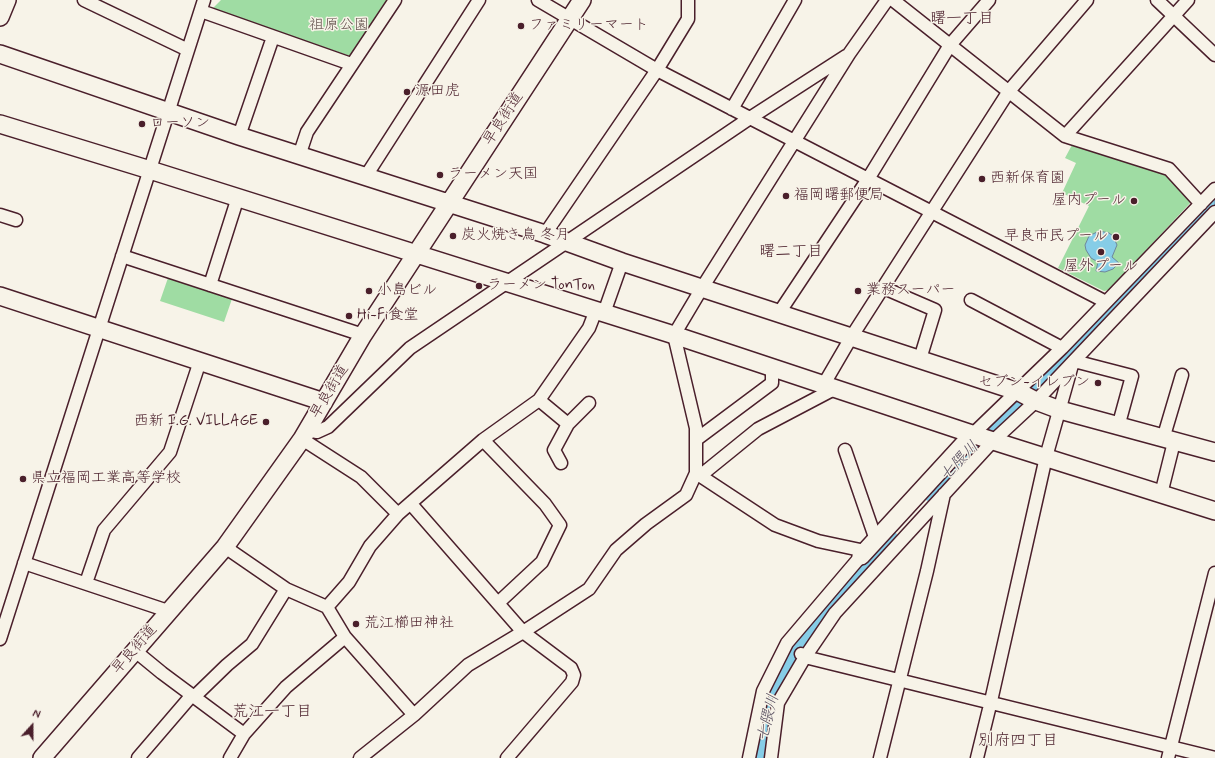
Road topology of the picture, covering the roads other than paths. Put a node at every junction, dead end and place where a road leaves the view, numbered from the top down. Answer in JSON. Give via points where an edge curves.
{"nodes":[{"id":1,"x":7,"y":0,"type":"edge"},
{"id":2,"x":84,"y":0,"type":"edge"},
{"id":3,"x":395,"y":0,"type":"edge"},
{"id":4,"x":479,"y":0,"type":"edge"},
{"id":5,"x":538,"y":0,"type":"edge"},
{"id":6,"x":582,"y":0,"type":"edge"},
{"id":7,"x":688,"y":0,"type":"edge"},
{"id":8,"x":795,"y":0,"type":"edge"},
{"id":9,"x":887,"y":0,"type":"edge"},
{"id":10,"x":893,"y":0,"type":"edge"},
{"id":11,"x":988,"y":0,"type":"edge"},
{"id":12,"x":1087,"y":0,"type":"edge"},
{"id":13,"x":1157,"y":0,"type":"edge"},
{"id":14,"x":1188,"y":0,"type":"edge"},
{"id":15,"x":205,"y":3,"type":"edge"},
{"id":16,"x":1173,"y":15,"type":"junction"},
{"id":17,"x":0,"y":17,"type":"edge"},
{"id":18,"x":569,"y":20,"type":"junction"},
{"id":19,"x":273,"y":37,"type":"junction"},
{"id":20,"x":950,"y":45,"type":"junction"},
{"id":21,"x":188,"y":50,"type":"junction"},
{"id":22,"x":0,"y":54,"type":"edge"},
{"id":23,"x":849,"y":54,"type":"junction"},
{"id":24,"x":1215,"y":55,"type":"edge"},
{"id":25,"x":351,"y":64,"type":"junction"},
{"id":26,"x":657,"y":70,"type":"junction"},
{"id":27,"x":1009,"y":91,"type":"junction"},
{"id":28,"x":732,"y":109,"type":"junction"},
{"id":29,"x":168,"y":113,"type":"junction"},
{"id":30,"x":750,"y":118,"type":"junction"},
{"id":31,"x":0,"y":124,"type":"edge"},
{"id":32,"x":239,"y":136,"type":"junction"},
{"id":33,"x":1065,"y":136,"type":"junction"},
{"id":34,"x":795,"y":141,"type":"junction"},
{"id":35,"x":299,"y":156,"type":"junction"},
{"id":36,"x":150,"y":170,"type":"junction"},
{"id":37,"x":366,"y":176,"type":"junction"},
{"id":38,"x":868,"y":179,"type":"junction"},
{"id":39,"x":1215,"y":189,"type":"edge"},
{"id":40,"x":238,"y":197,"type":"junction"},
{"id":41,"x":448,"y":203,"type":"junction"},
{"id":42,"x":1201,"y":204,"type":"junction"},
{"id":43,"x":932,"y":212,"type":"junction"},
{"id":44,"x":1215,"y":212,"type":"edge"},
{"id":45,"x":0,"y":215,"type":"edge"},
{"id":46,"x":16,"y":220,"type":"dead end"},
{"id":47,"x":545,"y":234,"type":"junction"},
{"id":48,"x":566,"y":243,"type":"junction"},
{"id":49,"x":418,"y":253,"type":"junction"},
{"id":50,"x":122,"y":256,"type":"junction"},
{"id":51,"x":622,"y":262,"type":"junction"},
{"id":52,"x":507,"y":282,"type":"junction"},
{"id":53,"x":210,"y":285,"type":"junction"},
{"id":54,"x":702,"y":288,"type":"junction"},
{"id":55,"x":884,"y":288,"type":"junction"},
{"id":56,"x":0,"y":296,"type":"edge"},
{"id":57,"x":971,"y":300,"type":"dead end"},
{"id":58,"x":1106,"y":302,"type":"junction"},
{"id":59,"x":600,"y":312,"type":"junction"},
{"id":60,"x":779,"y":313,"type":"junction"},
{"id":61,"x":99,"y":328,"type":"junction"},
{"id":62,"x":363,"y":335,"type":"junction"},
{"id":63,"x":674,"y":335,"type":"junction"},
{"id":64,"x":852,"y":336,"type":"junction"},
{"id":65,"x":1062,"y":348,"type":"junction"},
{"id":66,"x":920,"y":359,"type":"junction"},
{"id":67,"x":200,"y":361,"type":"junction"},
{"id":68,"x":1073,"y":362,"type":"junction"},
{"id":69,"x":772,"y":368,"type":"junction"},
{"id":70,"x":1182,"y":375,"type":"dead end"},
{"id":71,"x":830,"y":386,"type":"junction"},
{"id":72,"x":1028,"y":396,"type":"junction"},
{"id":73,"x":539,"y":400,"type":"junction"},
{"id":74,"x":324,"y":402,"type":"junction"},
{"id":75,"x":589,"y":403,"type":"dead end"},
{"id":76,"x":1060,"y":410,"type":"junction"},
{"id":77,"x":568,"y":424,"type":"junction"},
{"id":78,"x":1118,"y":426,"type":"junction"},
{"id":79,"x":304,"y":434,"type":"junction"},
{"id":80,"x":983,"y":437,"type":"junction"},
{"id":81,"x":697,"y":439,"type":"junction"},
{"id":82,"x":483,"y":440,"type":"junction"},
{"id":83,"x":1169,"y":440,"type":"junction"},
{"id":84,"x":845,"y":450,"type":"dead end"},
{"id":85,"x":1215,"y":452,"type":"edge"},
{"id":86,"x":1046,"y":457,"type":"junction"},
{"id":87,"x":561,"y":464,"type":"dead end"},
{"id":88,"x":698,"y":475,"type":"junction"},
{"id":89,"x":944,"y":493,"type":"junction"},
{"id":90,"x":1161,"y":494,"type":"junction"},
{"id":91,"x":411,"y":504,"type":"junction"},
{"id":92,"x":1215,"y":512,"type":"edge"},
{"id":93,"x":398,"y":514,"type":"junction"},
{"id":94,"x":225,"y":547,"type":"junction"},
{"id":95,"x":867,"y":549,"type":"junction"},
{"id":96,"x":24,"y":563,"type":"junction"},
{"id":97,"x":1215,"y":573,"type":"edge"},
{"id":98,"x":86,"y":583,"type":"junction"},
{"id":99,"x":286,"y":589,"type":"junction"},
{"id":100,"x":498,"y":603,"type":"junction"},
{"id":101,"x":327,"y":607,"type":"junction"},
{"id":102,"x":168,"y":611,"type":"junction"},
{"id":103,"x":523,"y":632,"type":"junction"},
{"id":104,"x":345,"y":637,"type":"junction"},
{"id":105,"x":0,"y":639,"type":"edge"},
{"id":106,"x":134,"y":650,"type":"junction"},
{"id":107,"x":796,"y":650,"type":"junction"},
{"id":108,"x":900,"y":679,"type":"junction"},
{"id":109,"x":193,"y":696,"type":"junction"},
{"id":110,"x":991,"y":701,"type":"junction"},
{"id":111,"x":414,"y":715,"type":"junction"},
{"id":112,"x":244,"y":734,"type":"junction"},
{"id":113,"x":1170,"y":752,"type":"edge"},
{"id":114,"x":42,"y":758,"type":"edge"},
{"id":115,"x":138,"y":758,"type":"edge"},
{"id":116,"x":230,"y":758,"type":"edge"},
{"id":117,"x":360,"y":758,"type":"edge"},
{"id":118,"x":508,"y":758,"type":"edge"},
{"id":119,"x":749,"y":758,"type":"edge"},
{"id":120,"x":771,"y":758,"type":"edge"},
{"id":121,"x":880,"y":758,"type":"edge"},
{"id":122,"x":977,"y":758,"type":"edge"},
{"id":123,"x":1215,"y":758,"type":"edge"}],
"edges":[{"from":1,"to":17,"type":"street"},
{"from":2,"to":21,"type":"street"},
{"from":3,"to":25,"type":"street"},
{"from":4,"to":37,"type":"street"},
{"from":5,"to":18,"type":"street"},
{"from":6,"to":18,"type":"street","name":"早良街道"},
{"from":7,"to":26,"type":"street","via":[[688,19]]},
{"from":8,"to":28,"type":"street"},
{"from":9,"to":23,"type":"street"},
{"from":10,"to":20,"type":"street"},
{"from":11,"to":20,"type":"street"},
{"from":12,"to":27,"type":"street"},
{"from":13,"to":16,"type":"street"},
{"from":14,"to":16,"type":"street"},
{"from":15,"to":19,"type":"street"},
{"from":15,"to":21,"type":"street"},
{"from":16,"to":24,"type":"street"},
{"from":16,"to":33,"type":"street"},
{"from":18,"to":26,"type":"street"},
{"from":18,"to":41,"type":"street","name":"早良街道"},
{"from":19,"to":25,"type":"street"},
{"from":19,"to":32,"type":"street"},
{"from":20,"to":27,"type":"street"},
{"from":20,"to":38,"type":"street"},
{"from":21,"to":29,"type":"street"},
{"from":22,"to":29,"type":"street"},
{"from":23,"to":30,"type":"street"},
{"from":23,"to":34,"type":"street"},
{"from":25,"to":35,"type":"street","via":[[307,132]]},
{"from":26,"to":28,"type":"street"},
{"from":26,"to":47,"type":"street"},
{"from":27,"to":33,"type":"street"},
{"from":27,"to":43,"type":"street"},
{"from":28,"to":30,"type":"street"},
{"from":29,"to":32,"type":"street"},
{"from":29,"to":36,"type":"street"},
{"from":30,"to":34,"type":"street"},
{"from":30,"to":48,"type":"street"},
{"from":31,"to":36,"type":"street"},
{"from":32,"to":35,"type":"street"},
{"from":33,"to":42,"type":"street","via":[[1168,170]]},
{"from":34,"to":38,"type":"street"},
{"from":34,"to":54,"type":"street"},
{"from":35,"to":37,"type":"street"},
{"from":36,"to":40,"type":"street"},
{"from":36,"to":50,"type":"street"},
{"from":37,"to":41,"type":"street"},
{"from":38,"to":43,"type":"street"},
{"from":38,"to":60,"type":"street"},
{"from":39,"to":42,"type":"street"},
{"from":40,"to":49,"type":"street"},
{"from":40,"to":53,"type":"street"},
{"from":41,"to":47,"type":"street"},
{"from":41,"to":49,"type":"street","name":"早良街道"},
{"from":42,"to":58,"type":"street"},
{"from":43,"to":55,"type":"street"},
{"from":43,"to":58,"type":"street"},
{"from":44,"to":68,"type":"street"},
{"from":45,"to":46,"type":"street"},
{"from":47,"to":48,"type":"street"},
{"from":48,"to":51,"type":"street"},
{"from":48,"to":52,"type":"street"},
{"from":49,"to":52,"type":"street"},
{"from":49,"to":62,"type":"street","name":"早良街道"},
{"from":50,"to":53,"type":"street"},
{"from":50,"to":61,"type":"street"},
{"from":51,"to":54,"type":"street"},
{"from":51,"to":59,"type":"street"},
{"from":52,"to":59,"type":"street"},
{"from":52,"to":79,"type":"street","via":[[410,348],[328,427]]},
{"from":53,"to":62,"type":"street"},
{"from":54,"to":60,"type":"street"},
{"from":54,"to":63,"type":"street"},
{"from":55,"to":64,"type":"street"},
{"from":55,"to":66,"type":"street","via":[[935,310]]},
{"from":56,"to":61,"type":"street"},
{"from":57,"to":65,"type":"street"},
{"from":58,"to":65,"type":"street"},
{"from":59,"to":63,"type":"street"},
{"from":59,"to":73,"type":"street"},
{"from":60,"to":64,"type":"street"},
{"from":61,"to":67,"type":"street"},
{"from":61,"to":96,"type":"street"},
{"from":62,"to":74,"type":"street","name":"早良街道"},
{"from":63,"to":69,"type":"street"},
{"from":63,"to":81,"type":"street"},
{"from":64,"to":66,"type":"street"},
{"from":64,"to":71,"type":"street"},
{"from":65,"to":72,"type":"street"},
{"from":66,"to":72,"type":"street"},
{"from":67,"to":74,"type":"street"},
{"from":67,"to":98,"type":"street","via":[[170,452],[104,530]]},
{"from":68,"to":72,"type":"street"},
{"from":68,"to":76,"type":"street"},
{"from":68,"to":78,"type":"street","via":[[1132,376]]},
{"from":69,"to":71,"type":"street"},
{"from":69,"to":81,"type":"street","via":[[772,383]]},
{"from":70,"to":83,"type":"street"},
{"from":71,"to":80,"type":"street"},
{"from":71,"to":88,"type":"street","via":[[758,429]]},
{"from":72,"to":76,"type":"street"},
{"from":72,"to":80,"type":"street"},
{"from":72,"to":80,"type":"street"},
{"from":73,"to":77,"type":"street"},
{"from":73,"to":82,"type":"street"},
{"from":74,"to":79,"type":"street","name":"早良街道"},
{"from":75,"to":77,"type":"street"},
{"from":76,"to":78,"type":"street"},
{"from":76,"to":86,"type":"street"},
{"from":77,"to":87,"type":"street","via":[[554,450]]},
{"from":78,"to":83,"type":"street"},
{"from":79,"to":93,"type":"street","via":[[361,477]]},
{"from":79,"to":94,"type":"street","name":"早良街道"},
{"from":80,"to":86,"type":"street"},
{"from":80,"to":89,"type":"street"},
{"from":80,"to":95,"type":"street"},
{"from":81,"to":88,"type":"street"},
{"from":82,"to":91,"type":"street"},
{"from":82,"to":100,"type":"street","via":[[546,504],[560,525],[542,562]]},
{"from":83,"to":85,"type":"street"},
{"from":83,"to":90,"type":"street"},
{"from":84,"to":95,"type":"street"},
{"from":86,"to":90,"type":"street"},
{"from":86,"to":110,"type":"street"},
{"from":88,"to":95,"type":"street","via":[[775,525],[818,541]]},
{"from":88,"to":103,"type":"street","via":[[686,495],[616,550],[589,589]]},
{"from":89,"to":107,"type":"street","via":[[835,613]]},
{"from":89,"to":108,"type":"street"},
{"from":90,"to":92,"type":"street"},
{"from":91,"to":93,"type":"street"},
{"from":91,"to":100,"type":"street"},
{"from":93,"to":101,"type":"street","via":[[370,546],[348,582]]},
{"from":94,"to":99,"type":"street"},
{"from":94,"to":102,"type":"street","name":"早良街道"},
{"from":95,"to":107,"type":"street"},
{"from":96,"to":98,"type":"street"},
{"from":96,"to":105,"type":"street"},
{"from":97,"to":113,"type":"street"},
{"from":98,"to":102,"type":"street"},
{"from":99,"to":101,"type":"street"},
{"from":99,"to":109,"type":"street","via":[[252,644]]},
{"from":100,"to":103,"type":"street"},
{"from":101,"to":104,"type":"street"},
{"from":102,"to":106,"type":"street","name":"早良街道"},
{"from":103,"to":111,"type":"street","via":[[468,665]]},
{"from":103,"to":118,"type":"street","via":[[571,668],[574,675],[572,682]]},
{"from":104,"to":111,"type":"street"},
{"from":104,"to":112,"type":"street","via":[[286,687]]},
{"from":106,"to":109,"type":"street"},
{"from":106,"to":114,"type":"street","name":"早良街道"},
{"from":107,"to":108,"type":"street"},
{"from":107,"to":119,"type":"street","via":[[763,691]]},
{"from":107,"to":120,"type":"street","via":[[778,703]]},
{"from":108,"to":110,"type":"street"},
{"from":108,"to":121,"type":"street"},
{"from":109,"to":112,"type":"street"},
{"from":109,"to":115,"type":"street"},
{"from":110,"to":113,"type":"street"},
{"from":110,"to":122,"type":"street"},
{"from":111,"to":117,"type":"street"},
{"from":112,"to":116,"type":"street"},
{"from":113,"to":123,"type":"street"}]}
